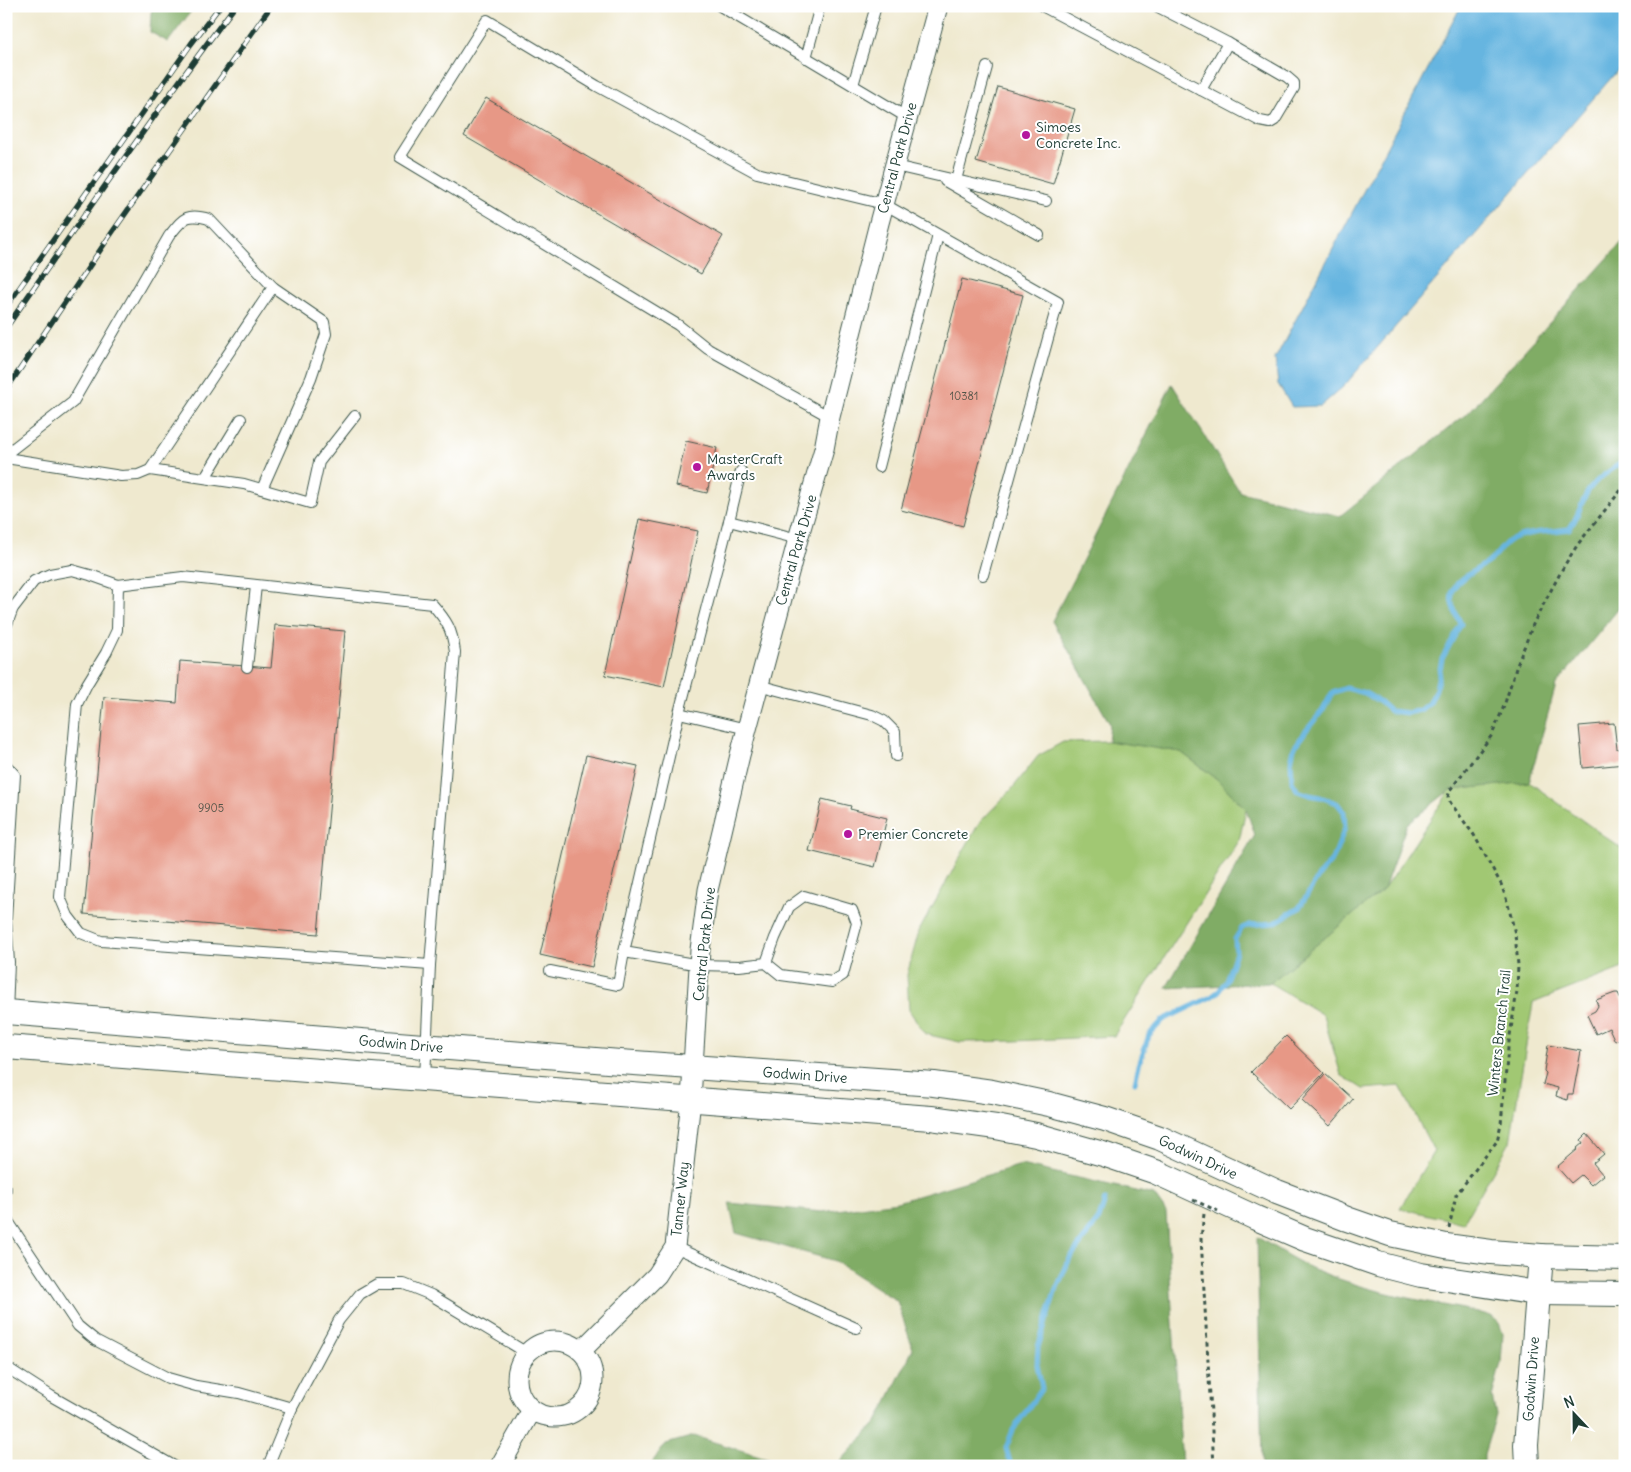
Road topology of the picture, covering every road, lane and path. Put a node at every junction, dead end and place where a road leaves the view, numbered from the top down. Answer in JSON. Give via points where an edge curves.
{"nodes":[{"id":1,"x":720,"y":6,"type":"edge"},
{"id":2,"x":820,"y":6,"type":"edge"},
{"id":3,"x":876,"y":6,"type":"edge"},
{"id":4,"x":938,"y":6,"type":"edge"},
{"id":5,"x":1042,"y":6,"type":"edge"},
{"id":6,"x":1156,"y":6,"type":"edge"},
{"id":7,"x":1228,"y":43,"type":"junction"},
{"id":8,"x":806,"y":58,"type":"junction"},
{"id":9,"x":987,"y":67,"type":"dead end"},
{"id":10,"x":853,"y":85,"type":"junction"},
{"id":11,"x":1202,"y":90,"type":"junction"},
{"id":12,"x":908,"y":118,"type":"junction"},
{"id":13,"x":895,"y":166,"type":"junction"},
{"id":14,"x":936,"y":175,"type":"junction"},
{"id":15,"x":956,"y":180,"type":"junction"},
{"id":16,"x":1046,"y":201,"type":"dead end"},
{"id":17,"x":884,"y":204,"type":"junction"},
{"id":18,"x":938,"y":235,"type":"junction"},
{"id":19,"x":1038,"y":235,"type":"dead end"},
{"id":20,"x":273,"y":287,"type":"junction"},
{"id":21,"x":355,"y":416,"type":"dead end"},
{"id":22,"x":830,"y":417,"type":"junction"},
{"id":23,"x":241,"y":419,"type":"dead end"},
{"id":24,"x":6,"y":454,"type":"edge"},
{"id":25,"x":6,"y":458,"type":"edge"},
{"id":26,"x":879,"y":467,"type":"dead end"},
{"id":27,"x":150,"y":470,"type":"junction"},
{"id":28,"x":741,"y":471,"type":"dead end"},
{"id":29,"x":205,"y":478,"type":"junction"},
{"id":30,"x":1625,"y":485,"type":"edge"},
{"id":31,"x":262,"y":489,"type":"junction"},
{"id":32,"x":729,"y":521,"type":"junction"},
{"id":33,"x":798,"y":539,"type":"junction"},
{"id":34,"x":982,"y":575,"type":"dead end"},
{"id":35,"x":118,"y":585,"type":"junction"},
{"id":36,"x":256,"y":586,"type":"junction"},
{"id":37,"x":10,"y":610,"type":"edge"},
{"id":38,"x":6,"y":627,"type":"edge"},
{"id":39,"x":247,"y":667,"type":"dead end"},
{"id":40,"x":758,"y":685,"type":"junction"},
{"id":41,"x":679,"y":714,"type":"junction"},
{"id":42,"x":746,"y":729,"type":"junction"},
{"id":43,"x":896,"y":756,"type":"dead end"},
{"id":44,"x":6,"y":765,"type":"edge"},
{"id":45,"x":6,"y":919,"type":"edge"},
{"id":46,"x":624,"y":952,"type":"junction"},
{"id":47,"x":766,"y":963,"type":"junction"},
{"id":48,"x":430,"y":965,"type":"junction"},
{"id":49,"x":700,"y":965,"type":"junction"},
{"id":50,"x":550,"y":971,"type":"dead end"},
{"id":51,"x":7,"y":1016,"type":"edge"},
{"id":52,"x":426,"y":1046,"type":"junction"},
{"id":53,"x":6,"y":1047,"type":"edge"},
{"id":54,"x":693,"y":1067,"type":"junction"},
{"id":55,"x":425,"y":1079,"type":"junction"},
{"id":56,"x":690,"y":1100,"type":"junction"},
{"id":57,"x":1206,"y":1202,"type":"junction"},
{"id":58,"x":6,"y":1218,"type":"edge"},
{"id":59,"x":1446,"y":1246,"type":"junction"},
{"id":60,"x":675,"y":1247,"type":"junction"},
{"id":61,"x":1541,"y":1256,"type":"junction"},
{"id":62,"x":1625,"y":1258,"type":"edge"},
{"id":63,"x":1537,"y":1293,"type":"junction"},
{"id":64,"x":1625,"y":1294,"type":"edge"},
{"id":65,"x":856,"y":1328,"type":"dead end"},
{"id":66,"x":581,"y":1351,"type":"junction"},
{"id":67,"x":527,"y":1354,"type":"junction"},
{"id":68,"x":6,"y":1367,"type":"edge"},
{"id":69,"x":292,"y":1408,"type":"junction"},
{"id":70,"x":532,"y":1410,"type":"junction"},
{"id":71,"x":174,"y":1466,"type":"edge"},
{"id":72,"x":268,"y":1466,"type":"edge"},
{"id":73,"x":500,"y":1466,"type":"edge"},
{"id":74,"x":1214,"y":1466,"type":"edge"},
{"id":75,"x":1526,"y":1466,"type":"edge"}],
"edges":[{"from":1,"to":8,"type":"lane"},
{"from":2,"to":8,"type":"lane"},
{"from":3,"to":10,"type":"lane"},
{"from":4,"to":12,"type":"street","name":"Central Park Drive"},
{"from":5,"to":11,"type":"lane"},
{"from":6,"to":7,"type":"lane"},
{"from":7,"to":11,"type":"lane"},
{"from":7,"to":11,"type":"lane","via":[[1287,77],[1294,83],[1294,88],[1270,123],[1260,121]]},
{"from":8,"to":10,"type":"lane"},
{"from":9,"to":15,"type":"lane"},
{"from":10,"to":12,"type":"lane"},
{"from":12,"to":13,"type":"street","name":"Central Park Drive"},
{"from":13,"to":14,"type":"lane"},
{"from":13,"to":17,"type":"street","name":"Central Park Drive"},
{"from":14,"to":15,"type":"lane"},
{"from":14,"to":19,"type":"lane"},
{"from":15,"to":16,"type":"lane"},
{"from":17,"to":18,"type":"lane"},
{"from":17,"to":22,"type":"street","name":"Central Park Drive"},
{"from":17,"to":22,"type":"lane","via":[[757,173],[597,86],[487,20],[400,157],[678,325],[708,349]]},
{"from":18,"to":26,"type":"lane"},
{"from":18,"to":34,"type":"lane","via":[[1058,302]]},
{"from":20,"to":24,"type":"lane","via":[[209,219],[195,215],[182,220],[169,236],[73,402]]},
{"from":20,"to":27,"type":"lane"},
{"from":20,"to":31,"type":"lane","via":[[324,322],[326,334],[311,378]]},
{"from":21,"to":31,"type":"lane","via":[[319,462],[310,503]]},
{"from":22,"to":33,"type":"street","name":"Central Park Drive"},
{"from":23,"to":29,"type":"lane"},
{"from":25,"to":27,"type":"lane","via":[[121,476],[138,476]]},
{"from":27,"to":29,"type":"lane"},
{"from":28,"to":32,"type":"lane"},
{"from":29,"to":31,"type":"lane"},
{"from":30,"to":59,"type":"path","name":"Winters Branch Trail","via":[[1564,566],[1534,622],[1492,735],[1453,784],[1448,797],[1501,884],[1515,934],[1518,965],[1497,1140],[1456,1195]]},
{"from":32,"to":33,"type":"lane"},
{"from":32,"to":41,"type":"lane"},
{"from":33,"to":40,"type":"street","name":"Central Park Drive"},
{"from":35,"to":36,"type":"lane","via":[[183,577]]},
{"from":35,"to":37,"type":"lane","via":[[72,570],[50,574],[34,581]]},
{"from":35,"to":48,"type":"lane","via":[[117,630],[77,704],[60,897],[68,916],[81,933],[101,941]]},
{"from":36,"to":39,"type":"lane"},
{"from":36,"to":48,"type":"lane","via":[[432,604],[453,635],[455,652]]},
{"from":37,"to":38,"type":"lane"},
{"from":40,"to":42,"type":"street","name":"Central Park Drive"},
{"from":40,"to":43,"type":"lane","via":[[884,721],[895,732]]},
{"from":41,"to":42,"type":"lane"},
{"from":41,"to":46,"type":"lane"},
{"from":42,"to":49,"type":"street","name":"Central Park Drive","via":[[708,890]]},
{"from":44,"to":45,"type":"lane","via":[[15,775]]},
{"from":45,"to":51,"type":"lane","via":[[9,962]]},
{"from":46,"to":49,"type":"lane"},
{"from":46,"to":50,"type":"lane","via":[[618,986]]},
{"from":47,"to":47,"type":"lane","via":[[781,975],[832,982],[844,975],[857,923],[852,910],[804,896],[790,907]]},
{"from":47,"to":49,"type":"lane"},
{"from":48,"to":52,"type":"lane"},
{"from":49,"to":54,"type":"street","name":"Central Park Drive"},
{"from":51,"to":52,"type":"street","name":"Godwin Drive"},
{"from":52,"to":54,"type":"street","name":"Godwin Drive"},
{"from":52,"to":55,"type":"lane"},
{"from":53,"to":55,"type":"street"},
{"from":54,"to":56,"type":"street","name":"Central Park Drive"},
{"from":54,"to":59,"type":"street","name":"Godwin Drive","via":[[934,1084],[1049,1104],[1160,1138],[1270,1189],[1347,1219],[1390,1234]]},
{"from":55,"to":56,"type":"street"},
{"from":56,"to":57,"type":"street","via":[[931,1118],[996,1127],[1036,1135],[1156,1172]]},
{"from":56,"to":60,"type":"street","name":"Tanner Way"},
{"from":57,"to":63,"type":"street","via":[[1378,1264],[1421,1275]]},
{"from":57,"to":74,"type":"path","via":[[1201,1238]]},
{"from":58,"to":69,"type":"lane","via":[[78,1326],[96,1340],[168,1378]]},
{"from":59,"to":61,"type":"street","name":"Godwin Drive"},
{"from":60,"to":65,"type":"lane"},
{"from":60,"to":66,"type":"street","name":"Tanner Way","via":[[657,1275]]},
{"from":61,"to":62,"type":"street"},
{"from":61,"to":63,"type":"street","name":"Godwin Drive"},
{"from":63,"to":64,"type":"street"},
{"from":63,"to":75,"type":"street","name":"Godwin Drive"},
{"from":66,"to":67,"type":"street","via":[[559,1341],[536,1346]]},
{"from":66,"to":70,"type":"street","via":[[593,1372],[589,1398],[581,1408],[557,1418]]},
{"from":67,"to":69,"type":"lane","via":[[431,1294],[404,1284],[377,1284],[360,1294],[339,1320]]},
{"from":67,"to":70,"type":"street","via":[[517,1375],[518,1388]]},
{"from":68,"to":71,"type":"lane"},
{"from":69,"to":72,"type":"lane"},
{"from":70,"to":73,"type":"street"}]}
